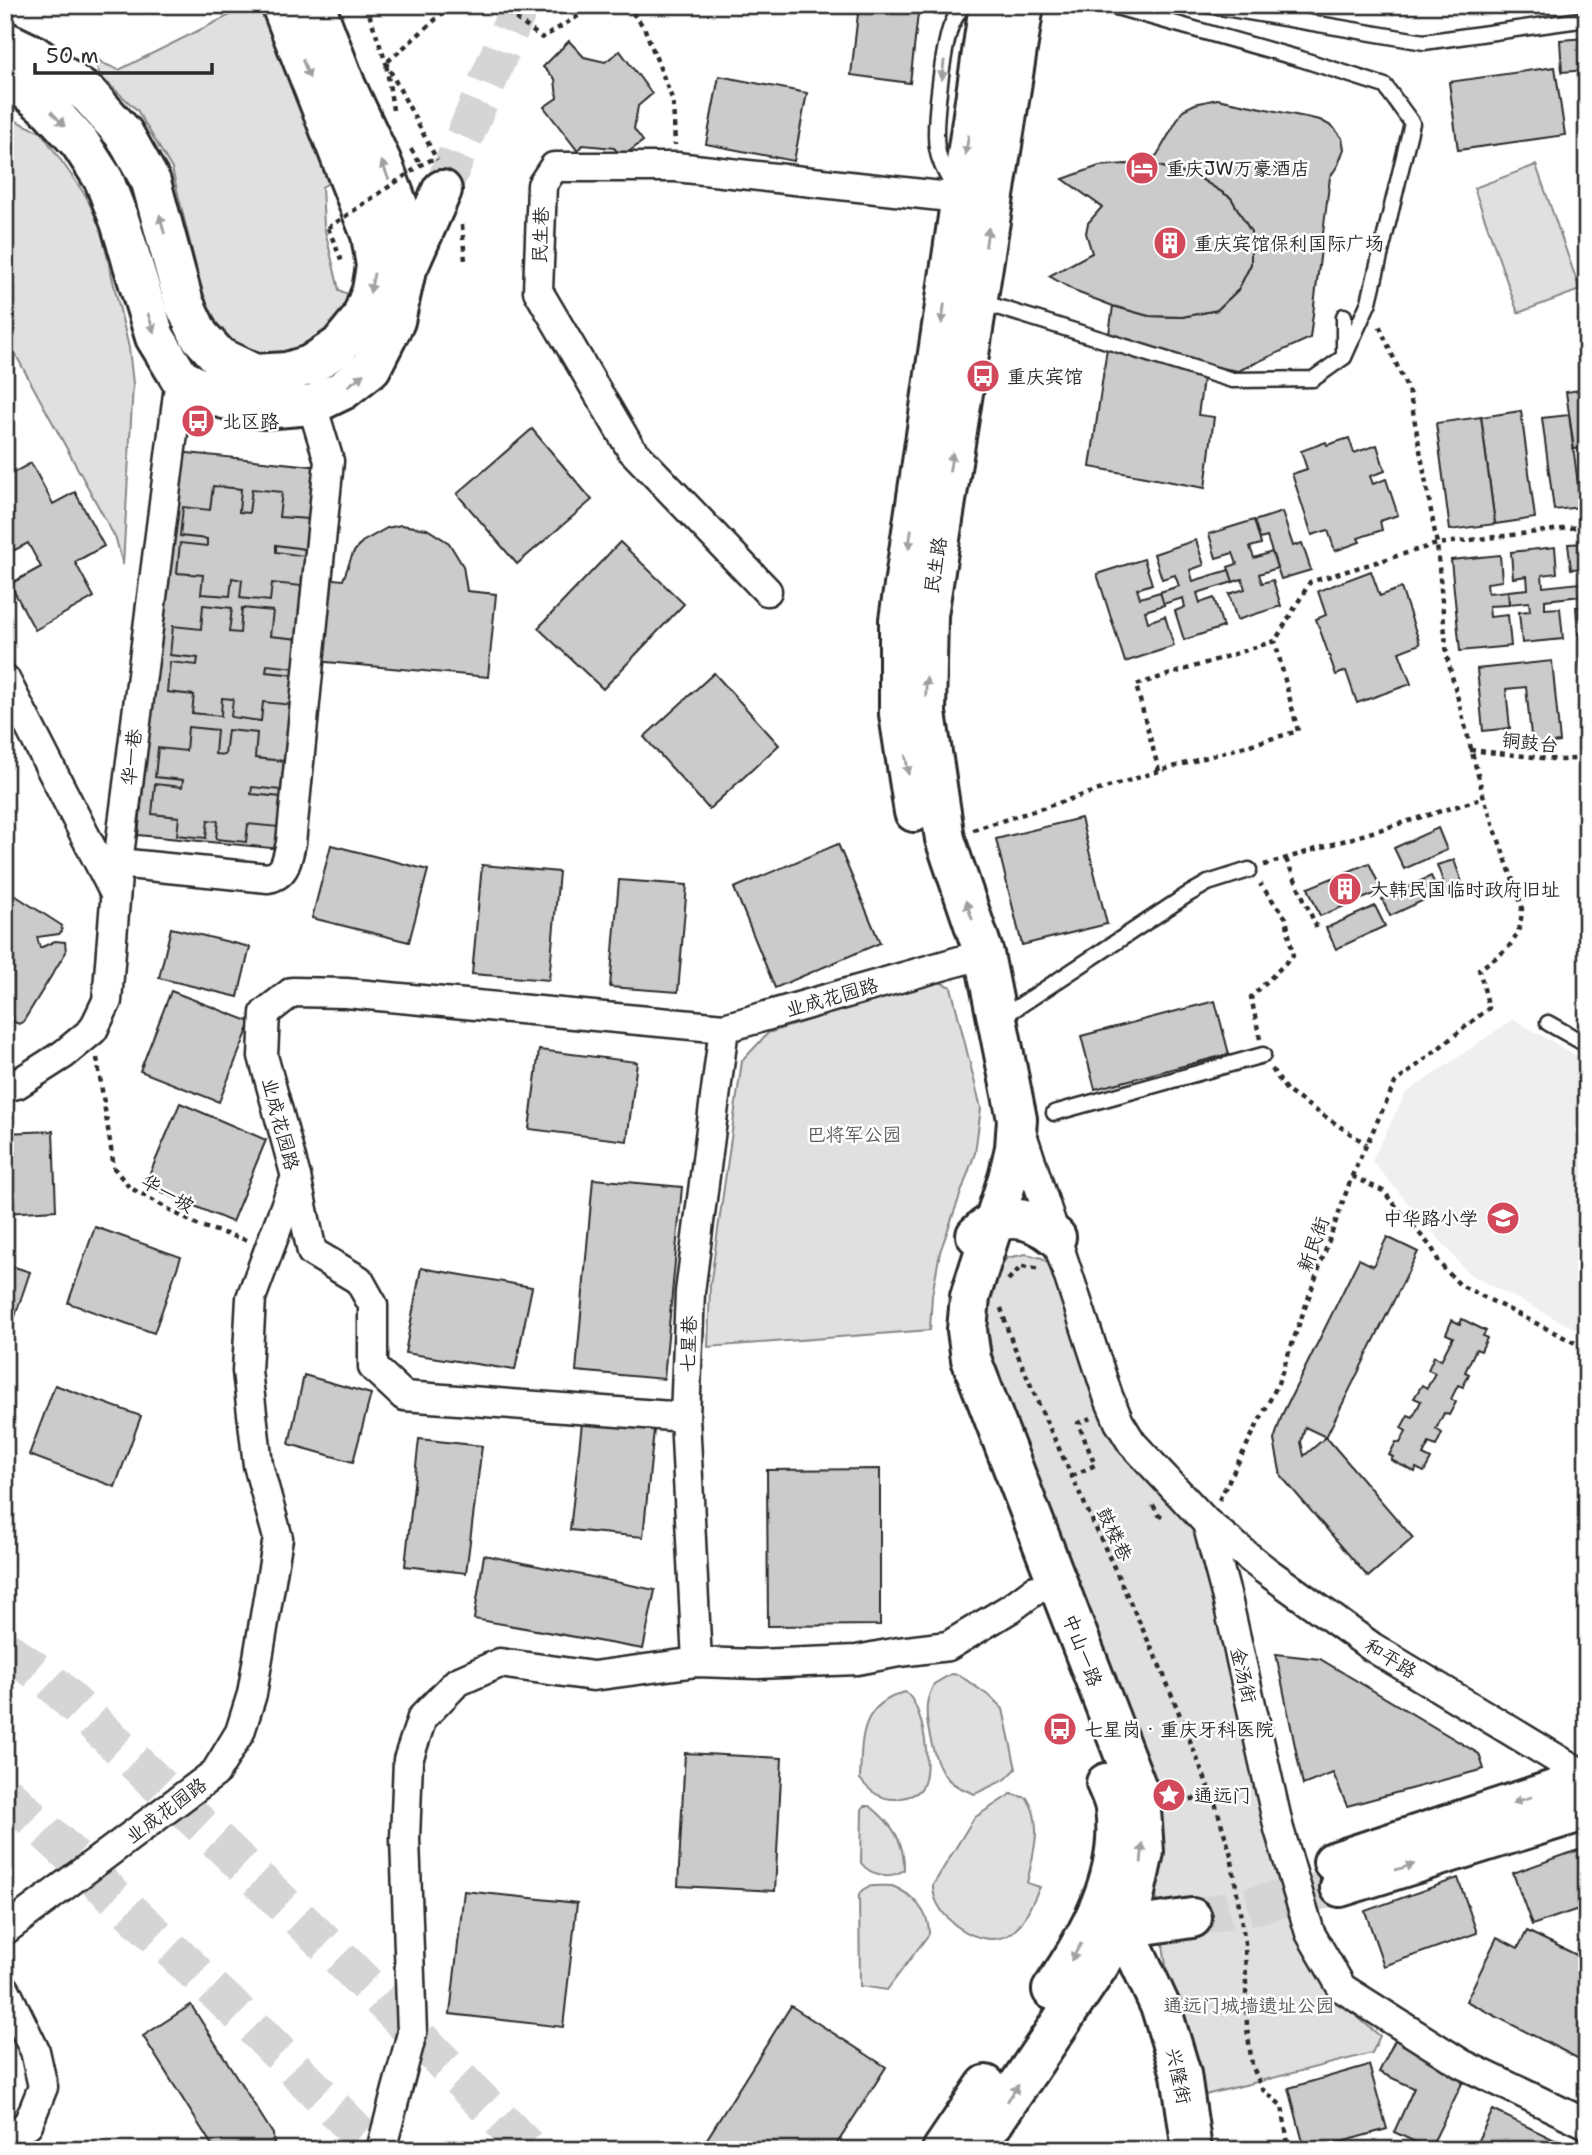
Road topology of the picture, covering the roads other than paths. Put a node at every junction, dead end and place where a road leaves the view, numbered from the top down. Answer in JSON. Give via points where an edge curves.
{"nodes":[{"id":1,"x":281,"y":5,"type":"edge"},
{"id":2,"x":315,"y":5,"type":"edge"},
{"id":3,"x":963,"y":5,"type":"edge"},
{"id":4,"x":989,"y":5,"type":"edge"},
{"id":5,"x":1024,"y":5,"type":"edge"},
{"id":6,"x":1109,"y":5,"type":"edge"},
{"id":7,"x":1207,"y":5,"type":"edge"},
{"id":8,"x":1587,"y":19,"type":"edge"},
{"id":9,"x":5,"y":41,"type":"edge"},
{"id":10,"x":5,"y":76,"type":"edge"},
{"id":11,"x":440,"y":172,"type":"tunnel mouth"},
{"id":12,"x":959,"y":198,"type":"junction"},
{"id":13,"x":387,"y":226,"type":"junction"},
{"id":14,"x":406,"y":270,"type":"junction"},
{"id":15,"x":977,"y":301,"type":"junction"},
{"id":16,"x":1344,"y":316,"type":"dead end"},
{"id":17,"x":1344,"y":357,"type":"junction"},
{"id":18,"x":180,"y":378,"type":"junction"},
{"id":19,"x":312,"y":405,"type":"junction"},
{"id":20,"x":768,"y":591,"type":"dead end"},
{"id":21,"x":5,"y":679,"type":"edge"},
{"id":22,"x":118,"y":863,"type":"junction"},
{"id":23,"x":1249,"y":870,"type":"road end"},
{"id":24,"x":115,"y":894,"type":"junction"},
{"id":25,"x":971,"y":958,"type":"junction"},
{"id":26,"x":997,"y":1021,"type":"junction"},
{"id":27,"x":1548,"y":1023,"type":"dead end"},
{"id":28,"x":724,"y":1028,"type":"junction"},
{"id":29,"x":1587,"y":1045,"type":"edge"},
{"id":30,"x":1263,"y":1055,"type":"road end"},
{"id":31,"x":5,"y":1087,"type":"edge"},
{"id":32,"x":1054,"y":1114,"type":"dead end"},
{"id":33,"x":1004,"y":1119,"type":"junction"},
{"id":34,"x":296,"y":1177,"type":"junction"},
{"id":35,"x":993,"y":1223,"type":"junction"},
{"id":36,"x":1056,"y":1258,"type":"junction"},
{"id":37,"x":981,"y":1268,"type":"junction"},
{"id":38,"x":685,"y":1417,"type":"junction"},
{"id":39,"x":1207,"y":1523,"type":"junction"},
{"id":40,"x":1035,"y":1590,"type":"junction"},
{"id":41,"x":697,"y":1662,"type":"junction"},
{"id":42,"x":1587,"y":1778,"type":"edge"},
{"id":43,"x":1587,"y":1810,"type":"edge"},
{"id":44,"x":1191,"y":1904,"type":"tunnel mouth"},
{"id":45,"x":1119,"y":1913,"type":"junction"},
{"id":46,"x":5,"y":1930,"type":"edge"},
{"id":47,"x":5,"y":1989,"type":"edge"},
{"id":48,"x":1587,"y":2124,"type":"edge"},
{"id":49,"x":5,"y":2139,"type":"edge"},
{"id":50,"x":381,"y":2150,"type":"edge"},
{"id":51,"x":942,"y":2150,"type":"edge"},
{"id":52,"x":975,"y":2150,"type":"edge"},
{"id":53,"x":1192,"y":2150,"type":"edge"}],
"edges":[{"from":1,"to":13,"type":"main road","one_way":true},
{"from":13,"to":2,"type":"main road","one_way":true,"via":[[382,163]]},
{"from":3,"to":12,"type":"lane","one_way":true,"via":[[946,45],[935,134],[942,166]]},
{"from":4,"to":12,"type":"main road","name":"民生路","one_way":true},
{"from":15,"to":5,"type":"main road","name":"民生路","one_way":true},
{"from":6,"to":17,"type":"lane","via":[[1385,86],[1412,123],[1369,302]]},
{"from":7,"to":8,"type":"lane","via":[[1424,42]]},
{"from":13,"to":9,"type":"main road","one_way":true,"via":[[361,319],[339,346],[310,365],[287,372],[255,374],[219,358],[199,335],[184,303],[151,182],[124,134],[89,95],[34,55]]},
{"from":10,"to":18,"type":"main road","one_way":true,"via":[[50,110],[80,143],[104,180],[155,337]]},
{"from":11,"to":14,"type":"main road"},
{"from":12,"to":20,"type":"street","name":"民生巷","via":[[676,167],[554,167],[542,185],[538,291],[631,449]]},
{"from":12,"to":25,"type":"main road","name":"民生路","one_way":true,"via":[[899,620],[898,714],[919,842]]},
{"from":13,"to":14,"type":"main road"},
{"from":19,"to":14,"type":"main road","one_way":true,"via":[[343,390],[371,368],[395,321]]},
{"from":15,"to":17,"type":"lane","via":[[1232,380],[1313,379]]},
{"from":25,"to":15,"type":"main road","name":"民生路","one_way":true,"via":[[945,839],[926,713],[928,615]]},
{"from":16,"to":17,"type":"lane"},
{"from":18,"to":19,"type":"main road","via":[[217,397],[263,409]]},
{"from":18,"to":22,"type":"street","name":"华一巷"},
{"from":19,"to":22,"type":"street","via":[[329,461],[285,867],[268,878]]},
{"from":21,"to":24,"type":"street"},
{"from":22,"to":24,"type":"street","name":"华一巷"},
{"from":23,"to":26,"type":"lane","via":[[1187,895]]},
{"from":24,"to":31,"type":"street","name":"华一巷","via":[[107,1001],[93,1030],[64,1054]]},
{"from":25,"to":26,"type":"main road","name":"民生路"},
{"from":25,"to":28,"type":"street","name":"业成花园路"},
{"from":25,"to":33,"type":"main road","name":"民生路"},
{"from":26,"to":33,"type":"main road","name":"民生路"},
{"from":27,"to":29,"type":"lane"},
{"from":28,"to":34,"type":"street","name":"业成花园路","via":[[292,992],[265,1013],[263,1056]]},
{"from":28,"to":38,"type":"street","name":"七星巷","via":[[690,1292]]},
{"from":30,"to":32,"type":"lane"},
{"from":33,"to":35,"type":"main road","via":[[1015,1149]]},
{"from":33,"to":36,"type":"street","name":"金汤街"},
{"from":33,"to":37,"type":"main road","name":"中山一路","via":[[991,1141],[985,1170]]},
{"from":34,"to":38,"type":"street","via":[[312,1252],[359,1280],[373,1305],[373,1367],[404,1395]]},
{"from":34,"to":46,"type":"street","name":"业成花园路","via":[[251,1298],[247,1371],[258,1465],[278,1538],[240,1732],[215,1773]]},
{"from":35,"to":36,"type":"main road","via":[[1019,1218],[1042,1225]]},
{"from":35,"to":37,"type":"main road","via":[[971,1240]]},
{"from":36,"to":37,"type":"main road","via":[[1020,1237],[1006,1237],[993,1245]]},
{"from":36,"to":39,"type":"street","name":"金汤街","via":[[1119,1422],[1132,1443]]},
{"from":37,"to":40,"type":"main road","name":"中山一路","via":[[949,1294],[946,1330],[952,1366]]},
{"from":45,"to":37,"type":"main road","name":"中山一路","one_way":true,"via":[[1144,1852],[1140,1797],[971,1359],[967,1329],[970,1297]]},
{"from":38,"to":41,"type":"street","name":"七星巷"},
{"from":39,"to":42,"type":"street","name":"和平路","via":[[1371,1647]]},
{"from":39,"to":48,"type":"street","name":"金汤街","via":[[1279,1829],[1310,1933],[1342,1988],[1462,2064]]},
{"from":40,"to":41,"type":"street","via":[[948,1646],[857,1660]]},
{"from":40,"to":45,"type":"main road","name":"中山一路","via":[[1115,1807]]},
{"from":41,"to":50,"type":"street","via":[[593,1676],[500,1663],[457,1682],[422,1718],[408,1760],[405,1839],[412,2033]]},
{"from":42,"to":43,"type":"main road","name":"和平路","one_way":true,"via":[[1337,1875]]},
{"from":44,"to":45,"type":"main road"},
{"from":45,"to":51,"type":"main road","name":"中山一路","one_way":true,"via":[[1061,1977]]},
{"from":52,"to":45,"type":"main road","name":"中山一路","one_way":true},
{"from":45,"to":53,"type":"main road","name":"兴隆街","via":[[1161,2008],[1181,2074]]},
{"from":47,"to":49,"type":"street","via":[[35,2051],[43,2087],[28,2124]]}]}
